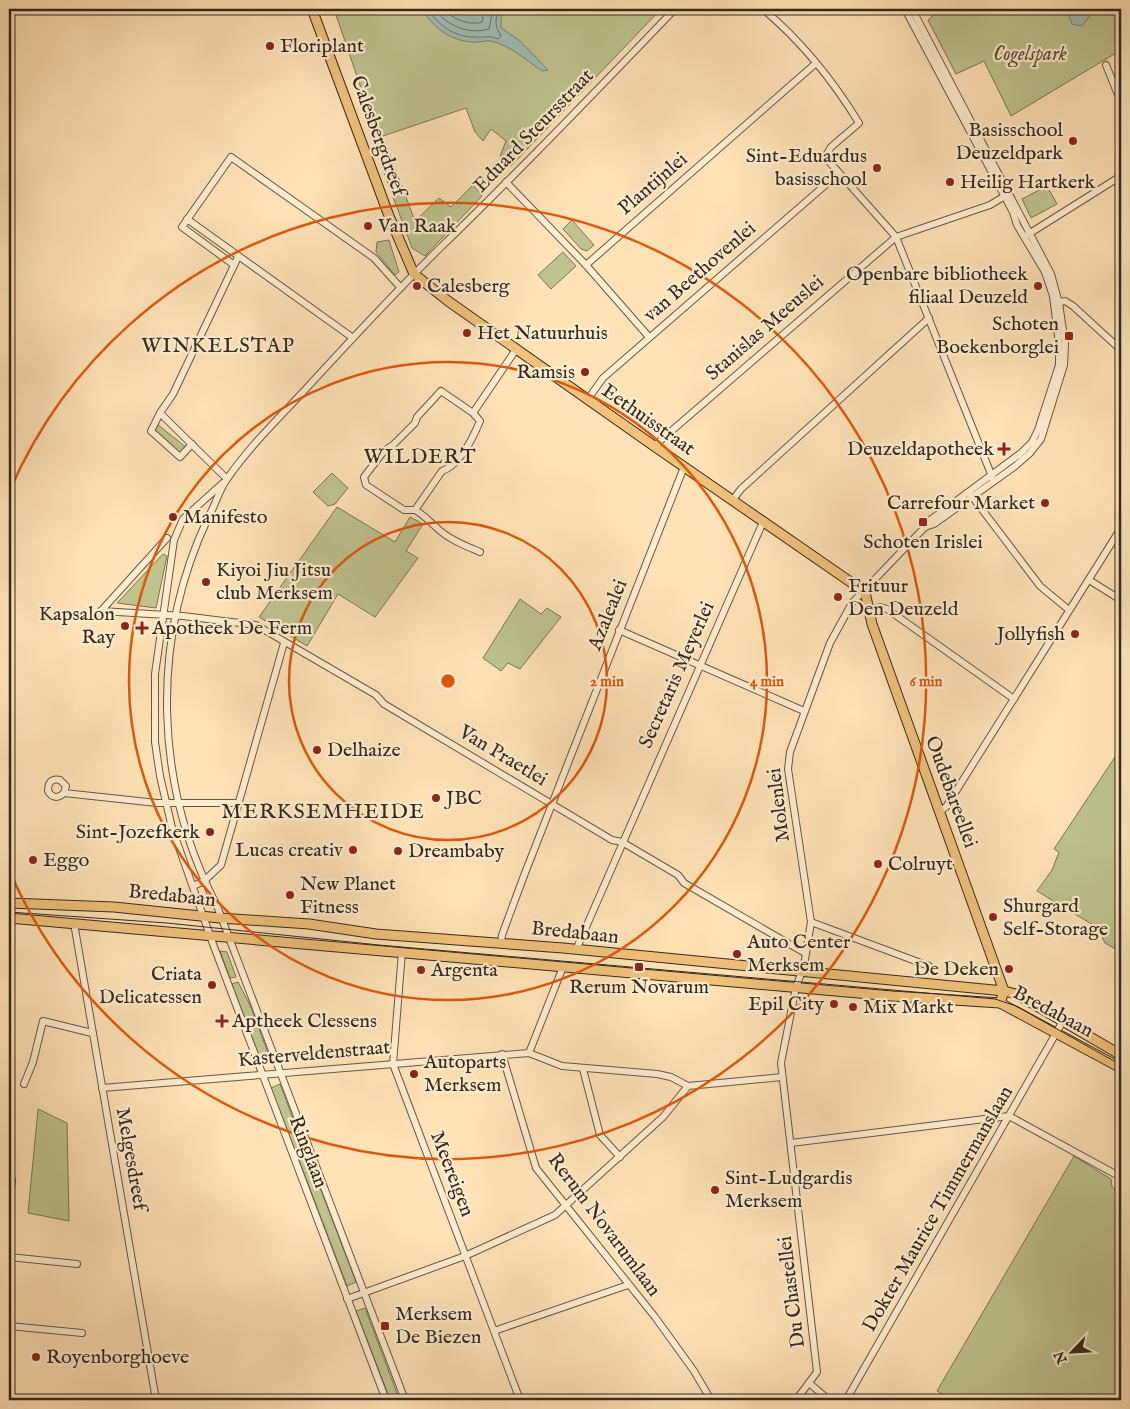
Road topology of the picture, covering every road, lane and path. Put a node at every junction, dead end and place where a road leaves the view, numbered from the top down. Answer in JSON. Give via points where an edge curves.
{"nodes":[{"id":1,"x":312,"y":9,"type":"edge"},
{"id":2,"x":676,"y":9,"type":"edge"},
{"id":3,"x":763,"y":9,"type":"edge"},
{"id":4,"x":905,"y":9,"type":"edge"},
{"id":5,"x":912,"y":9,"type":"edge"},
{"id":6,"x":815,"y":64,"type":"junction"},
{"id":7,"x":1106,"y":65,"type":"dead end"},
{"id":8,"x":1118,"y":85,"type":"edge"},
{"id":9,"x":1121,"y":102,"type":"edge"},
{"id":10,"x":838,"y":174,"type":"junction"},
{"id":11,"x":1121,"y":176,"type":"edge"},
{"id":12,"x":506,"y":182,"type":"junction"},
{"id":13,"x":1007,"y":195,"type":"junction"},
{"id":14,"x":187,"y":218,"type":"junction"},
{"id":15,"x":1030,"y":233,"type":"junction"},
{"id":16,"x":896,"y":237,"type":"junction"},
{"id":17,"x":1024,"y":237,"type":"junction"},
{"id":18,"x":238,"y":257,"type":"junction"},
{"id":19,"x":234,"y":265,"type":"junction"},
{"id":20,"x":586,"y":265,"type":"junction"},
{"id":21,"x":414,"y":274,"type":"junction"},
{"id":22,"x":400,"y":287,"type":"junction"},
{"id":23,"x":1056,"y":303,"type":"junction"},
{"id":24,"x":929,"y":318,"type":"junction"},
{"id":25,"x":649,"y":337,"type":"junction"},
{"id":26,"x":353,"y":338,"type":"junction"},
{"id":27,"x":1120,"y":346,"type":"edge"},
{"id":28,"x":517,"y":348,"type":"junction"},
{"id":29,"x":588,"y":399,"type":"junction"},
{"id":30,"x":160,"y":413,"type":"junction"},
{"id":31,"x":473,"y":413,"type":"junction"},
{"id":32,"x":192,"y":444,"type":"junction"},
{"id":33,"x":654,"y":446,"type":"junction"},
{"id":34,"x":684,"y":467,"type":"junction"},
{"id":35,"x":993,"y":478,"type":"junction"},
{"id":36,"x":226,"y":480,"type":"junction"},
{"id":37,"x":971,"y":494,"type":"junction"},
{"id":38,"x":732,"y":501,"type":"junction"},
{"id":39,"x":415,"y":510,"type":"junction"},
{"id":40,"x":763,"y":522,"type":"junction"},
{"id":41,"x":1121,"y":528,"type":"edge"},
{"id":42,"x":167,"y":538,"type":"dead end"},
{"id":43,"x":480,"y":552,"type":"dead end"},
{"id":44,"x":1089,"y":580,"type":"junction"},
{"id":45,"x":865,"y":592,"type":"junction"},
{"id":46,"x":1121,"y":600,"type":"edge"},
{"id":47,"x":868,"y":610,"type":"junction"},
{"id":48,"x":1069,"y":610,"type":"junction"},
{"id":49,"x":163,"y":615,"type":"junction"},
{"id":50,"x":175,"y":616,"type":"junction"},
{"id":51,"x":618,"y":630,"type":"junction"},
{"id":52,"x":284,"y":642,"type":"junction"},
{"id":53,"x":699,"y":666,"type":"junction"},
{"id":54,"x":1014,"y":699,"type":"junction"},
{"id":55,"x":804,"y":711,"type":"junction"},
{"id":56,"x":64,"y":793,"type":"dead end"},
{"id":57,"x":166,"y":803,"type":"junction"},
{"id":58,"x":239,"y":803,"type":"junction"},
{"id":59,"x":180,"y":804,"type":"junction"},
{"id":60,"x":552,"y":804,"type":"junction"},
{"id":61,"x":940,"y":811,"type":"junction"},
{"id":62,"x":622,"y":842,"type":"junction"},
{"id":63,"x":204,"y":881,"type":"junction"},
{"id":64,"x":193,"y":886,"type":"junction"},
{"id":65,"x":9,"y":903,"type":"edge"},
{"id":66,"x":203,"y":915,"type":"junction"},
{"id":67,"x":9,"y":918,"type":"edge"},
{"id":68,"x":220,"y":918,"type":"junction"},
{"id":69,"x":811,"y":922,"type":"junction"},
{"id":70,"x":74,"y":923,"type":"junction"},
{"id":71,"x":210,"y":935,"type":"junction"},
{"id":72,"x":228,"y":937,"type":"junction"},
{"id":73,"x":501,"y":943,"type":"junction"},
{"id":74,"x":576,"y":950,"type":"junction"},
{"id":75,"x":402,"y":952,"type":"junction"},
{"id":76,"x":805,"y":953,"type":"junction"},
{"id":77,"x":929,"y":966,"type":"dead end"},
{"id":78,"x":563,"y":967,"type":"junction"},
{"id":79,"x":802,"y":972,"type":"junction"},
{"id":80,"x":796,"y":987,"type":"junction"},
{"id":81,"x":1004,"y":991,"type":"junction"},
{"id":82,"x":1000,"y":1003,"type":"junction"},
{"id":83,"x":1063,"y":1021,"type":"junction"},
{"id":84,"x":92,"y":1033,"type":"junction"},
{"id":85,"x":1057,"y":1033,"type":"junction"},
{"id":86,"x":529,"y":1053,"type":"junction"},
{"id":87,"x":502,"y":1054,"type":"junction"},
{"id":88,"x":1121,"y":1055,"type":"edge"},
{"id":89,"x":393,"y":1064,"type":"junction"},
{"id":90,"x":1121,"y":1068,"type":"edge"},
{"id":91,"x":583,"y":1069,"type":"junction"},
{"id":92,"x":281,"y":1074,"type":"junction"},
{"id":93,"x":261,"y":1075,"type":"junction"},
{"id":94,"x":782,"y":1078,"type":"junction"},
{"id":95,"x":24,"y":1084,"type":"dead end"},
{"id":96,"x":688,"y":1086,"type":"junction"},
{"id":97,"x":102,"y":1088,"type":"junction"},
{"id":98,"x":1010,"y":1116,"type":"junction"},
{"id":99,"x":791,"y":1143,"type":"junction"},
{"id":100,"x":620,"y":1157,"type":"junction"},
{"id":101,"x":1121,"y":1174,"type":"edge"},
{"id":102,"x":12,"y":1180,"type":"dead end"},
{"id":103,"x":566,"y":1207,"type":"junction"},
{"id":104,"x":9,"y":1216,"type":"edge"},
{"id":105,"x":466,"y":1256,"type":"junction"},
{"id":106,"x":9,"y":1257,"type":"edge"},
{"id":107,"x":77,"y":1264,"type":"dead end"},
{"id":108,"x":628,"y":1284,"type":"junction"},
{"id":109,"x":364,"y":1293,"type":"junction"},
{"id":110,"x":348,"y":1299,"type":"junction"},
{"id":111,"x":9,"y":1326,"type":"edge"},
{"id":112,"x":494,"y":1331,"type":"junction"},
{"id":113,"x":82,"y":1333,"type":"dead end"},
{"id":114,"x":809,"y":1383,"type":"junction"},
{"id":115,"x":156,"y":1400,"type":"edge"},
{"id":116,"x":386,"y":1400,"type":"edge"},
{"id":117,"x":405,"y":1400,"type":"edge"},
{"id":118,"x":520,"y":1400,"type":"edge"},
{"id":119,"x":711,"y":1400,"type":"edge"},
{"id":120,"x":796,"y":1400,"type":"edge"},
{"id":121,"x":829,"y":1400,"type":"edge"},
{"id":122,"x":846,"y":1400,"type":"edge"}],
"edges":[{"from":1,"to":21,"type":"main road","name":"Calesbergdreef"},
{"from":2,"to":12,"type":"street","name":"Eduard Steursstraat"},
{"from":3,"to":6,"type":"street","via":[[779,22]]},
{"from":4,"to":13,"type":"street"},
{"from":5,"to":13,"type":"street"},
{"from":6,"to":10,"type":"street","via":[[859,122],[831,147],[825,157]]},
{"from":6,"to":20,"type":"street","name":"Plantijnlei"},
{"from":7,"to":8,"type":"street"},
{"from":8,"to":9,"type":"street"},
{"from":10,"to":16,"type":"street"},
{"from":10,"to":25,"type":"street","name":"van Beethovenlei"},
{"from":11,"to":15,"type":"street"},
{"from":12,"to":20,"type":"street"},
{"from":12,"to":21,"type":"street","name":"Eduard Steursstraat"},
{"from":13,"to":15,"type":"street"},
{"from":13,"to":16,"type":"street","name":"Stanislas Meeuslei","via":[[990,205]]},
{"from":13,"to":17,"type":"street"},
{"from":14,"to":18,"type":"street"},
{"from":14,"to":19,"type":"street","via":[[182,227]]},
{"from":14,"to":22,"type":"street","via":[[231,156],[374,258]]},
{"from":15,"to":17,"type":"street"},
{"from":15,"to":23,"type":"street","via":[[1051,274]]},
{"from":16,"to":24,"type":"street"},
{"from":16,"to":33,"type":"street","name":"Stanislas Meeuslei"},
{"from":17,"to":23,"type":"street","via":[[1045,272]]},
{"from":18,"to":19,"type":"street"},
{"from":18,"to":26,"type":"street"},
{"from":19,"to":30,"type":"street","via":[[173,394]]},
{"from":20,"to":25,"type":"street"},
{"from":21,"to":22,"type":"street"},
{"from":21,"to":28,"type":"main road","name":"Eethuisstraat"},
{"from":22,"to":26,"type":"street"},
{"from":23,"to":27,"type":"street","via":[[1065,301],[1073,306]]},
{"from":23,"to":35,"type":"street","name":"Molenlei","via":[[1065,344],[1064,365],[1042,433],[1030,453]]},
{"from":24,"to":35,"type":"street"},
{"from":24,"to":38,"type":"street","via":[[741,489]]},
{"from":25,"to":29,"type":"street","name":"van Beethovenlei","via":[[603,378]]},
{"from":26,"to":36,"type":"street","via":[[249,450]]},
{"from":28,"to":29,"type":"main road","name":"Eethuisstraat"},
{"from":28,"to":31,"type":"street"},
{"from":29,"to":33,"type":"main road","name":"Eethuisstraat"},
{"from":30,"to":32,"type":"street"},
{"from":30,"to":32,"type":"street","via":[[152,430],[180,457]]},
{"from":31,"to":39,"type":"street","via":[[480,421],[468,444],[450,468],[442,470]]},
{"from":31,"to":39,"type":"street","via":[[441,391],[364,477],[366,485],[404,510]]},
{"from":32,"to":36,"type":"street"},
{"from":33,"to":34,"type":"main road","name":"Eethuisstraat"},
{"from":34,"to":38,"type":"main road","name":"Eethuisstraat"},
{"from":34,"to":51,"type":"street","name":"Azalealei"},
{"from":35,"to":37,"type":"street","name":"Molenlei"},
{"from":36,"to":49,"type":"street","via":[[183,519],[178,529]]},
{"from":36,"to":50,"type":"street","via":[[195,546]]},
{"from":37,"to":45,"type":"street","name":"Molenlei","via":[[929,521]]},
{"from":37,"to":48,"type":"street","via":[[1040,586]]},
{"from":38,"to":40,"type":"main road","name":"Eethuisstraat"},
{"from":39,"to":43,"type":"street","via":[[436,528]]},
{"from":40,"to":45,"type":"main road","name":"Eethuisstraat"},
{"from":40,"to":53,"type":"street","name":"Secretaris Meyerlei"},
{"from":41,"to":44,"type":"street"},
{"from":42,"to":49,"type":"street","via":[[101,611]]},
{"from":44,"to":46,"type":"street"},
{"from":44,"to":48,"type":"street"},
{"from":45,"to":47,"type":"main road","name":"Oudebareellei"},
{"from":45,"to":55,"type":"street","name":"Molenlei","via":[[852,603],[830,643]]},
{"from":47,"to":54,"type":"street","via":[[887,609]]},
{"from":47,"to":61,"type":"main road","name":"Oudebareellei"},
{"from":48,"to":54,"type":"street"},
{"from":49,"to":50,"type":"street","name":"Van Praetlei"},
{"from":49,"to":57,"type":"street","name":"Ringlaan","via":[[155,674],[154,712],[155,742]]},
{"from":50,"to":52,"type":"street","name":"Van Praetlei","via":[[256,625]]},
{"from":50,"to":59,"type":"street","name":"Ringlaan","via":[[166,696],[172,773]]},
{"from":51,"to":53,"type":"street"},
{"from":51,"to":60,"type":"street","name":"Azalealei","via":[[603,678]]},
{"from":52,"to":58,"type":"street"},
{"from":52,"to":60,"type":"street","name":"Van Praetlei"},
{"from":53,"to":55,"type":"street"},
{"from":53,"to":62,"type":"street","name":"Secretaris Meyerlei"},
{"from":54,"to":61,"type":"street","via":[[946,807]]},
{"from":55,"to":69,"type":"street","name":"Molenlei","via":[[790,752],[788,769]]},
{"from":56,"to":57,"type":"street"},
{"from":57,"to":59,"type":"street"},
{"from":57,"to":64,"type":"street","name":"Ringlaan"},
{"from":58,"to":59,"type":"street"},
{"from":58,"to":63,"type":"street","via":[[221,865]]},
{"from":59,"to":63,"type":"street","name":"Ringlaan"},
{"from":60,"to":62,"type":"street","name":"Van Praetlei","via":[[612,840]]},
{"from":60,"to":73,"type":"street","name":"Azalealei"},
{"from":61,"to":81,"type":"main road","name":"Oudebareellei"},
{"from":62,"to":74,"type":"street","name":"Secretaris Meyerlei"},
{"from":62,"to":76,"type":"street","name":"Van Praetlei","via":[[678,875],[684,883]]},
{"from":63,"to":64,"type":"street"},
{"from":63,"to":68,"type":"street","name":"Ringlaan"},
{"from":64,"to":66,"type":"street","name":"Ringlaan"},
{"from":65,"to":66,"type":"main road","name":"Bredabaan"},
{"from":66,"to":68,"type":"main road","name":"Bredabaan"},
{"from":66,"to":71,"type":"street","name":"Ringlaan"},
{"from":67,"to":70,"type":"main road","name":"Bredabaan"},
{"from":68,"to":72,"type":"street","name":"Ringlaan"},
{"from":68,"to":73,"type":"main road","name":"Bredabaan"},
{"from":69,"to":76,"type":"street","name":"Molenlei"},
{"from":69,"to":77,"type":"street"},
{"from":70,"to":71,"type":"main road","name":"Bredabaan"},
{"from":70,"to":84,"type":"street","name":"Melgesdreef"},
{"from":71,"to":72,"type":"main road","name":"Bredabaan"},
{"from":71,"to":93,"type":"street","name":"Ringlaan"},
{"from":72,"to":75,"type":"main road","name":"Bredabaan"},
{"from":72,"to":92,"type":"street","name":"Ringlaan"},
{"from":73,"to":74,"type":"main road","name":"Bredabaan"},
{"from":74,"to":79,"type":"main road","name":"Bredabaan"},
{"from":75,"to":78,"type":"main road","name":"Bredabaan"},
{"from":75,"to":89,"type":"street","name":"Meereigen"},
{"from":76,"to":79,"type":"street","name":"Molenlei"},
{"from":78,"to":80,"type":"main road","name":"Bredabaan"},
{"from":78,"to":86,"type":"street"},
{"from":79,"to":80,"type":"street","name":"Molenlei"},
{"from":79,"to":81,"type":"main road","name":"Bredabaan"},
{"from":80,"to":82,"type":"main road","name":"Bredabaan"},
{"from":80,"to":94,"type":"street","name":"Du Chastellei","via":[[781,1063]]},
{"from":81,"to":82,"type":"main road"},
{"from":81,"to":83,"type":"main road","name":"Bredabaan","via":[[1016,994]]},
{"from":82,"to":85,"type":"main road","name":"Bredabaan"},
{"from":83,"to":85,"type":"street","name":"Dokter Maurice Timmermanslaan"},
{"from":83,"to":88,"type":"main road","name":"Bredabaan"},
{"from":84,"to":95,"type":"street","via":[[43,1021]]},
{"from":84,"to":97,"type":"street","name":"Melgesdreef"},
{"from":85,"to":90,"type":"main road","name":"Bredabaan"},
{"from":85,"to":98,"type":"street","name":"Dokter Maurice Timmermanslaan"},
{"from":86,"to":87,"type":"street","name":"Kasterveldenstraat"},
{"from":86,"to":91,"type":"street","via":[[562,1066]]},
{"from":87,"to":89,"type":"street","name":"Kasterveldenstraat"},
{"from":87,"to":103,"type":"street","name":"Rerum Novarumlaan","via":[[536,1168]]},
{"from":89,"to":92,"type":"street","name":"Kasterveldenstraat"},
{"from":89,"to":105,"type":"street","name":"Meereigen"},
{"from":91,"to":96,"type":"street","via":[[657,1074]]},
{"from":91,"to":100,"type":"street","via":[[600,1135]]},
{"from":92,"to":93,"type":"street","name":"Kasterveldenstraat"},
{"from":92,"to":109,"type":"street","name":"Ringlaan"},
{"from":93,"to":97,"type":"street","name":"Kasterveldenstraat"},
{"from":93,"to":110,"type":"street","name":"Ringlaan"},
{"from":94,"to":96,"type":"street"},
{"from":94,"to":99,"type":"street","name":"Du Chastellei"},
{"from":96,"to":100,"type":"street","via":[[651,1129]]},
{"from":97,"to":115,"type":"street","name":"Melgesdreef"},
{"from":98,"to":99,"type":"street"},
{"from":98,"to":101,"type":"street","via":[[1115,1174]]},
{"from":98,"to":122,"type":"street","name":"Dokter Maurice Timmermanslaan"},
{"from":99,"to":114,"type":"street","name":"Du Chastellei","via":[[817,1372]]},
{"from":100,"to":103,"type":"street"},
{"from":102,"to":104,"type":"street"},
{"from":103,"to":105,"type":"street"},
{"from":103,"to":108,"type":"street","name":"Rerum Novarumlaan"},
{"from":105,"to":109,"type":"street"},
{"from":105,"to":112,"type":"street","name":"Meereigen"},
{"from":106,"to":107,"type":"street"},
{"from":108,"to":112,"type":"street"},
{"from":108,"to":119,"type":"street","name":"Rerum Novarumlaan","via":[[694,1371]]},
{"from":109,"to":110,"type":"street"},
{"from":109,"to":117,"type":"street","name":"Ringlaan"},
{"from":110,"to":116,"type":"street","name":"Ringlaan"},
{"from":111,"to":113,"type":"street"},
{"from":112,"to":118,"type":"street","name":"Meereigen"},
{"from":114,"to":120,"type":"street"},
{"from":114,"to":121,"type":"street"}]}
